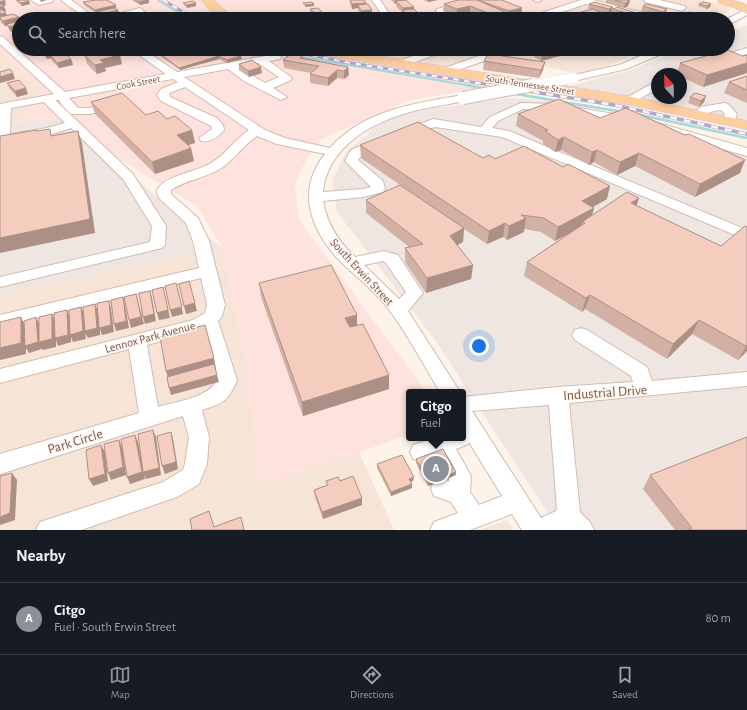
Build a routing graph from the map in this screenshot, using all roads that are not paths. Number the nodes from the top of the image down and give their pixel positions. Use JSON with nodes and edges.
{"nodes":[{"id":1,"x":35,"y":0,"type":"edge"},
{"id":2,"x":49,"y":0,"type":"edge"},
{"id":3,"x":65,"y":0,"type":"edge"},
{"id":4,"x":207,"y":0,"type":"edge"},
{"id":5,"x":376,"y":0,"type":"edge"},
{"id":6,"x":451,"y":0,"type":"edge"},
{"id":7,"x":478,"y":0,"type":"edge"},
{"id":8,"x":587,"y":0,"type":"edge"},
{"id":9,"x":648,"y":0,"type":"edge"},
{"id":10,"x":723,"y":0,"type":"edge"},
{"id":11,"x":726,"y":0,"type":"edge"},
{"id":12,"x":441,"y":3,"type":"dead end"},
{"id":13,"x":747,"y":3,"type":"edge"},
{"id":14,"x":682,"y":8,"type":"dead end"},
{"id":15,"x":140,"y":11,"type":"dead end"},
{"id":16,"x":747,"y":11,"type":"edge"},
{"id":17,"x":83,"y":12,"type":"edge"},
{"id":18,"x":136,"y":12,"type":"edge"},
{"id":19,"x":218,"y":12,"type":"edge"},
{"id":20,"x":384,"y":12,"type":"edge"},
{"id":21,"x":442,"y":12,"type":"edge"},
{"id":22,"x":552,"y":12,"type":"edge"},
{"id":23,"x":631,"y":12,"type":"edge"},
{"id":24,"x":735,"y":18,"type":"edge"},
{"id":25,"x":0,"y":39,"type":"edge"},
{"id":26,"x":12,"y":50,"type":"edge"},
{"id":27,"x":747,"y":51,"type":"edge"},
{"id":28,"x":735,"y":55,"type":"edge"},
{"id":29,"x":19,"y":56,"type":"edge"},
{"id":30,"x":146,"y":56,"type":"edge"},
{"id":31,"x":252,"y":56,"type":"edge"},
{"id":32,"x":353,"y":56,"type":"edge"},
{"id":33,"x":422,"y":56,"type":"edge"},
{"id":34,"x":487,"y":56,"type":"edge"},
{"id":35,"x":649,"y":56,"type":"edge"},
{"id":36,"x":732,"y":56,"type":"edge"},
{"id":37,"x":276,"y":57,"type":"dead end"},
{"id":38,"x":258,"y":60,"type":"junction"},
{"id":39,"x":400,"y":64,"type":"junction"},
{"id":40,"x":230,"y":65,"type":"junction"},
{"id":41,"x":687,"y":70,"type":"edge"},
{"id":42,"x":446,"y":71,"type":"junction"},
{"id":43,"x":175,"y":75,"type":"junction"},
{"id":44,"x":186,"y":83,"type":"junction"},
{"id":45,"x":265,"y":87,"type":"junction"},
{"id":46,"x":651,"y":88,"type":"edge"},
{"id":47,"x":63,"y":96,"type":"junction"},
{"id":48,"x":281,"y":97,"type":"dead end"},
{"id":49,"x":47,"y":99,"type":"junction"},
{"id":50,"x":630,"y":100,"type":"junction"},
{"id":51,"x":124,"y":101,"type":"edge"},
{"id":52,"x":2,"y":107,"type":"edge"},
{"id":53,"x":73,"y":124,"type":"junction"},
{"id":54,"x":747,"y":125,"type":"edge"},
{"id":55,"x":484,"y":130,"type":"junction"},
{"id":56,"x":257,"y":131,"type":"junction"},
{"id":57,"x":205,"y":138,"type":"dead end"},
{"id":58,"x":347,"y":138,"type":"junction"},
{"id":59,"x":2,"y":139,"type":"edge"},
{"id":60,"x":300,"y":145,"type":"junction"},
{"id":61,"x":332,"y":152,"type":"junction"},
{"id":62,"x":747,"y":152,"type":"edge"},
{"id":63,"x":320,"y":170,"type":"junction"},
{"id":64,"x":315,"y":197,"type":"junction"},
{"id":65,"x":747,"y":235,"type":"edge"},
{"id":66,"x":352,"y":263,"type":"junction"},
{"id":67,"x":208,"y":271,"type":"junction"},
{"id":68,"x":0,"y":282,"type":"edge"},
{"id":69,"x":398,"y":311,"type":"junction"},
{"id":70,"x":208,"y":319,"type":"junction"},
{"id":71,"x":0,"y":321,"type":"edge"},
{"id":72,"x":581,"y":336,"type":"dead end"},
{"id":73,"x":137,"y":341,"type":"junction"},
{"id":74,"x":0,"y":376,"type":"edge"},
{"id":75,"x":747,"y":379,"type":"edge"},
{"id":76,"x":448,"y":389,"type":"edge"},
{"id":77,"x":644,"y":389,"type":"junction"},
{"id":78,"x":558,"y":395,"type":"junction"},
{"id":79,"x":200,"y":403,"type":"junction"},
{"id":80,"x":466,"y":405,"type":"edge"},
{"id":81,"x":150,"y":418,"type":"junction"},
{"id":82,"x":452,"y":441,"type":"edge"},
{"id":83,"x":460,"y":441,"type":"edge"},
{"id":84,"x":463,"y":441,"type":"edge"},
{"id":85,"x":421,"y":452,"type":"dead end"},
{"id":86,"x":0,"y":464,"type":"edge"},
{"id":87,"x":517,"y":501,"type":"junction"},
{"id":88,"x":474,"y":517,"type":"junction"},
{"id":89,"x":574,"y":522,"type":"edge"},
{"id":90,"x":48,"y":530,"type":"edge"},
{"id":91,"x":442,"y":530,"type":"edge"},
{"id":92,"x":535,"y":530,"type":"edge"},
{"id":93,"x":541,"y":530,"type":"edge"}],
"edges":[{"from":1,"to":2,"type":"street"},
{"from":3,"to":17,"type":"street"},
{"from":4,"to":19,"type":"main road"},
{"from":5,"to":20,"type":"street"},
{"from":6,"to":12,"type":"street"},
{"from":7,"to":21,"type":"street"},
{"from":8,"to":22,"type":"street"},
{"from":8,"to":23,"type":"street"},
{"from":9,"to":14,"type":"street"},
{"from":10,"to":16,"type":"main road"},
{"from":11,"to":13,"type":"main road"},
{"from":15,"to":18,"type":"street"},
{"from":16,"to":24,"type":"street"},
{"from":25,"to":26,"type":"street"},
{"from":27,"to":28,"type":"street"},
{"from":29,"to":47,"type":"street"},
{"from":30,"to":43,"type":"street"},
{"from":31,"to":38,"type":"street"},
{"from":32,"to":39,"type":"main road","name":"South Tennessee Street"},
{"from":33,"to":39,"type":"street"},
{"from":34,"to":42,"type":"street"},
{"from":35,"to":58,"type":"street","bridge":true},
{"from":36,"to":41,"type":"street"},
{"from":37,"to":38,"type":"street","name":"Cook Street"},
{"from":38,"to":40,"type":"street","name":"Cook Street"},
{"from":38,"to":45,"type":"street"},
{"from":39,"to":42,"type":"main road","name":"South Tennessee Street"},
{"from":40,"to":43,"type":"street","name":"Cook Street"},
{"from":40,"to":45,"type":"street"},
{"from":42,"to":50,"type":"main road","name":"South Tennessee Street"},
{"from":43,"to":44,"type":"street"},
{"from":43,"to":47,"type":"street","name":"Cook Street"},
{"from":44,"to":56,"type":"street"},
{"from":44,"to":57,"type":"street"},
{"from":45,"to":48,"type":"street"},
{"from":46,"to":50,"type":"street"},
{"from":47,"to":49,"type":"street","name":"Cook Street"},
{"from":47,"to":51,"type":"street"},
{"from":49,"to":52,"type":"street","name":"Cook Street"},
{"from":49,"to":53,"type":"street"},
{"from":50,"to":54,"type":"main road","name":"South Tennessee Street"},
{"from":52,"to":59,"type":"street"},
{"from":53,"to":59,"type":"street"},
{"from":53,"to":68,"type":"street"},
{"from":55,"to":62,"type":"street"},
{"from":55,"to":64,"type":"street"},
{"from":55,"to":65,"type":"street"},
{"from":56,"to":60,"type":"street"},
{"from":56,"to":67,"type":"street","name":"Lennox Park Avenue"},
{"from":58,"to":60,"type":"street"},
{"from":58,"to":61,"type":"street","name":"South Erwin Street"},
{"from":60,"to":61,"type":"street"},
{"from":60,"to":63,"type":"street"},
{"from":61,"to":63,"type":"street","name":"South Erwin Street"},
{"from":63,"to":64,"type":"street","name":"South Erwin Street"},
{"from":64,"to":66,"type":"street","name":"South Erwin Street"},
{"from":66,"to":69,"type":"street","name":"South Erwin Street"},
{"from":66,"to":69,"type":"street"},
{"from":67,"to":70,"type":"street","name":"Lennox Park Avenue"},
{"from":67,"to":71,"type":"street"},
{"from":69,"to":76,"type":"street","name":"South Erwin Street"},
{"from":70,"to":73,"type":"street","name":"Lennox Park Avenue"},
{"from":70,"to":79,"type":"street"},
{"from":72,"to":77,"type":"street"},
{"from":73,"to":74,"type":"street","name":"Lennox Park Avenue"},
{"from":73,"to":81,"type":"street"},
{"from":75,"to":77,"type":"street","name":"Industrial Drive"},
{"from":77,"to":78,"type":"street","name":"Industrial Drive"},
{"from":78,"to":80,"type":"street","name":"Industrial Drive"},
{"from":78,"to":89,"type":"street"},
{"from":79,"to":81,"type":"street","name":"Park Circle"},
{"from":79,"to":90,"type":"street"},
{"from":81,"to":86,"type":"street","name":"Park Circle"},
{"from":82,"to":85,"type":"street"},
{"from":83,"to":88,"type":"street"},
{"from":84,"to":87,"type":"street"},
{"from":87,"to":88,"type":"street"},
{"from":87,"to":92,"type":"street"},
{"from":88,"to":91,"type":"street"},
{"from":89,"to":93,"type":"street"}]}
